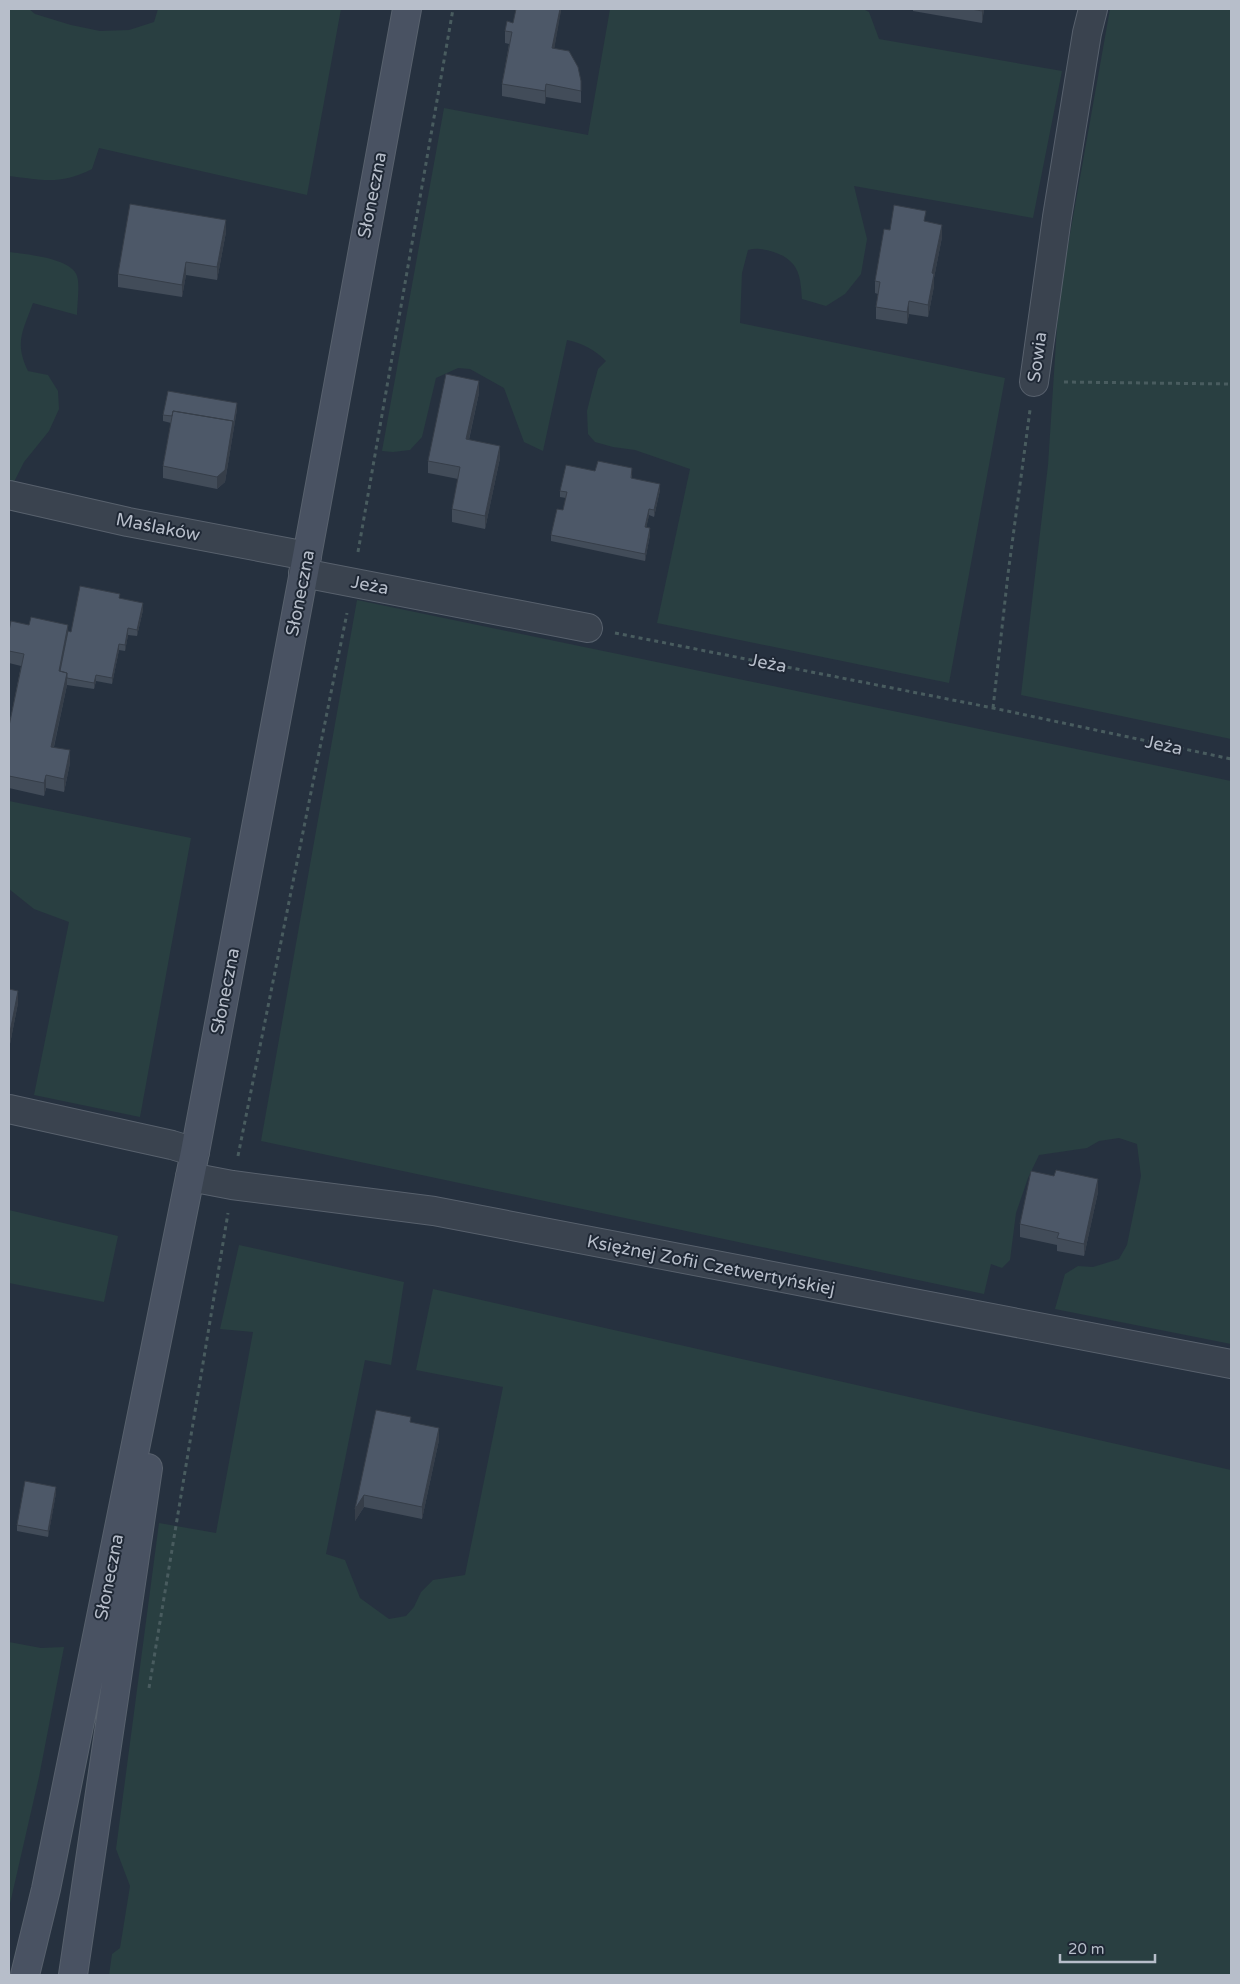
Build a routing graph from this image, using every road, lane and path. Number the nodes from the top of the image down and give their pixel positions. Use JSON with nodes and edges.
{"nodes":[{"id":1,"x":407,"y":9,"type":"edge"},
{"id":2,"x":453,"y":9,"type":"edge"},
{"id":3,"x":1093,"y":9,"type":"edge"},
{"id":4,"x":1034,"y":382,"type":"junction"},
{"id":5,"x":1231,"y":384,"type":"edge"},
{"id":6,"x":9,"y":495,"type":"edge"},
{"id":7,"x":305,"y":565,"type":"junction"},
{"id":8,"x":353,"y":581,"type":"junction"},
{"id":9,"x":588,"y":628,"type":"joint"},
{"id":10,"x":993,"y":708,"type":"junction"},
{"id":11,"x":1231,"y":759,"type":"edge"},
{"id":12,"x":9,"y":1109,"type":"edge"},
{"id":13,"x":192,"y":1164,"type":"junction"},
{"id":14,"x":232,"y":1185,"type":"junction"},
{"id":15,"x":1231,"y":1364,"type":"edge"},
{"id":16,"x":147,"y":1696,"type":"dead end"},
{"id":17,"x":25,"y":1975,"type":"edge"},
{"id":18,"x":73,"y":1975,"type":"edge"}],
"edges":[{"from":1,"to":7,"type":"main road","name":"Słoneczna"},
{"from":2,"to":8,"type":"path"},
{"from":3,"to":4,"type":"street","name":"Sowia"},
{"from":4,"to":5,"type":"path"},
{"from":4,"to":10,"type":"path","name":"Sowia"},
{"from":6,"to":7,"type":"street","name":"Maślaków"},
{"from":7,"to":8,"type":"street","name":"Jeża"},
{"from":7,"to":13,"type":"main road","name":"Słoneczna"},
{"from":8,"to":9,"type":"street","name":"Jeża"},
{"from":8,"to":14,"type":"path"},
{"from":9,"to":10,"type":"path","name":"Jeża"},
{"from":10,"to":11,"type":"path","name":"Jeża"},
{"from":12,"to":13,"type":"street","name":"Księżnej Zofii Czetwertyńskiej"},
{"from":13,"to":14,"type":"street","name":"Księżnej Zofii Czetwertyńskiej"},
{"from":13,"to":17,"type":"main road","name":"Słoneczna"},
{"from":13,"to":18,"type":"main road","name":"Słoneczna"},
{"from":14,"to":15,"type":"street","name":"Księżnej Zofii Czetwertyńskiej"},
{"from":14,"to":16,"type":"path"}]}
